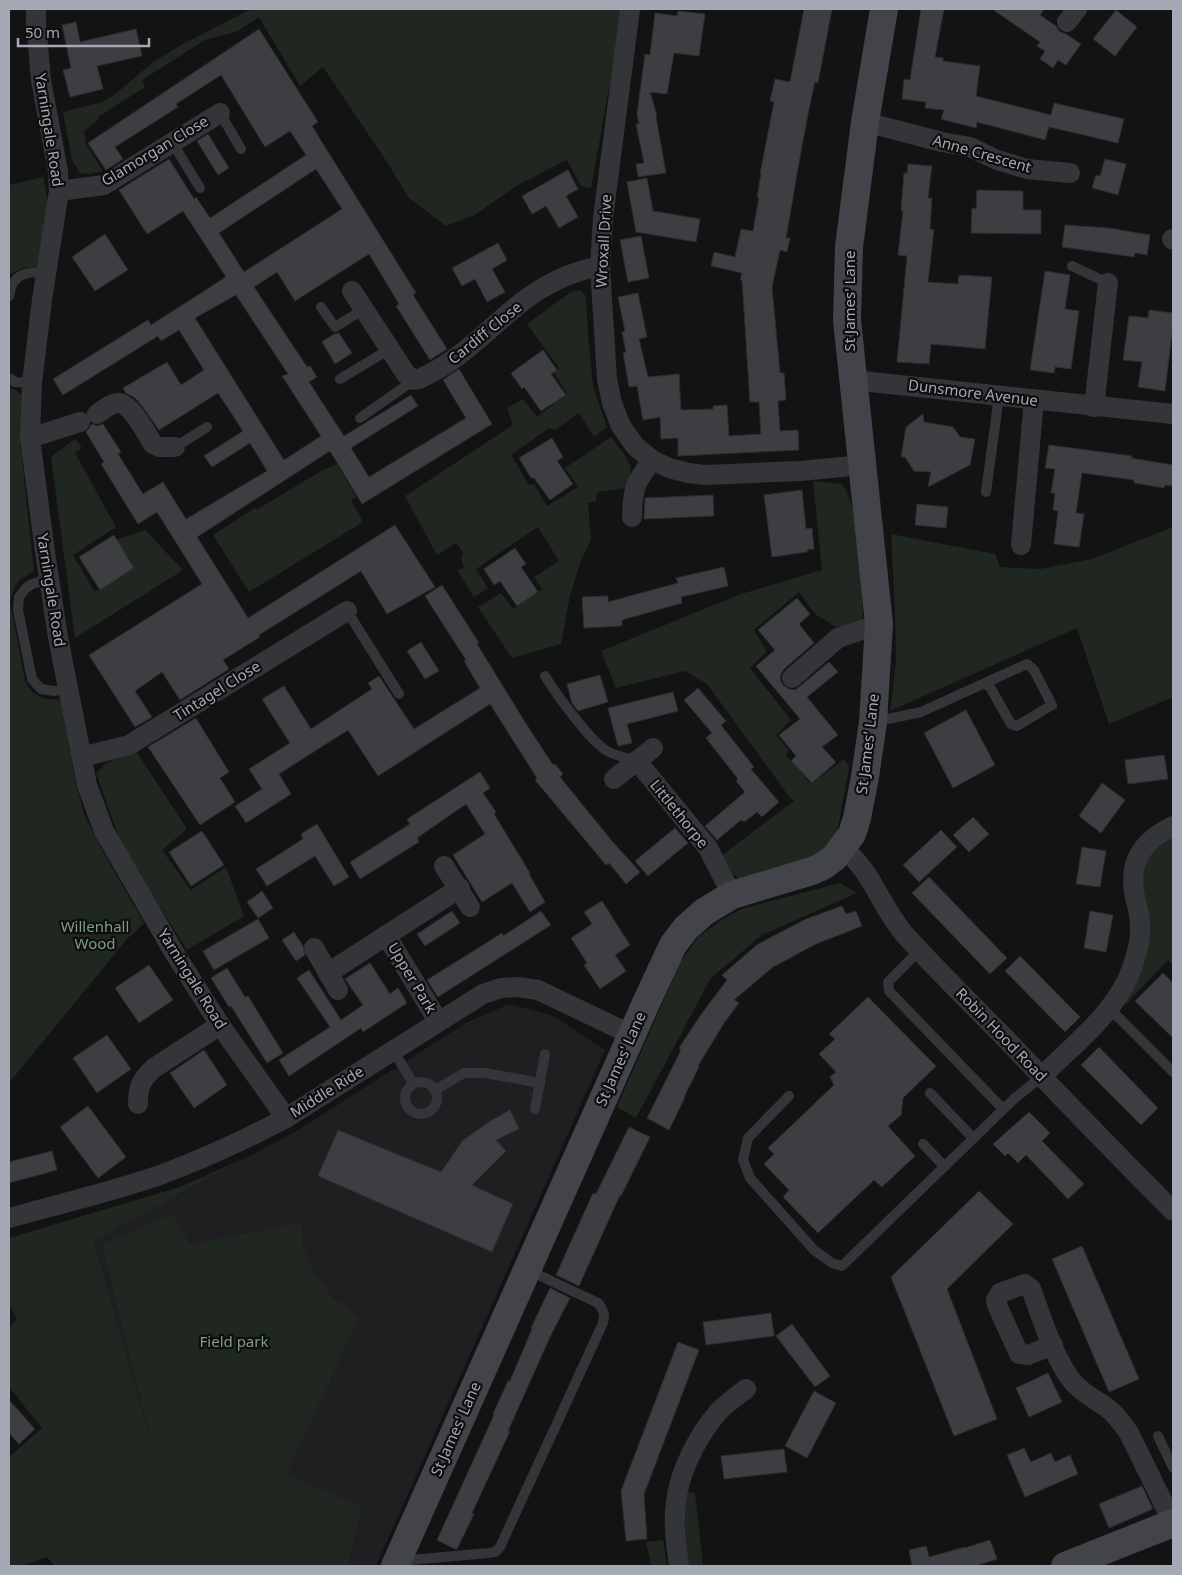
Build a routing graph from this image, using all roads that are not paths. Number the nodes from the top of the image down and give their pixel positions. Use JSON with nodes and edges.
{"nodes":[{"id":1,"x":36,"y":9,"type":"edge"},
{"id":2,"x":630,"y":9,"type":"edge"},
{"id":3,"x":884,"y":9,"type":"edge"},
{"id":4,"x":220,"y":112,"type":"joint"},
{"id":5,"x":865,"y":122,"type":"junction"},
{"id":6,"x":172,"y":142,"type":"junction"},
{"id":7,"x":241,"y":149,"type":"dead end"},
{"id":8,"x":1070,"y":173,"type":"dead end"},
{"id":9,"x":200,"y":188,"type":"dead end"},
{"id":10,"x":59,"y":191,"type":"junction"},
{"id":11,"x":600,"y":266,"type":"junction"},
{"id":12,"x":1072,"y":266,"type":"dead end"},
{"id":13,"x":46,"y":274,"type":"junction"},
{"id":14,"x":1108,"y":283,"type":"joint"},
{"id":15,"x":352,"y":291,"type":"dead end"},
{"id":16,"x":9,"y":296,"type":"edge"},
{"id":17,"x":321,"y":307,"type":"dead end"},
{"id":18,"x":364,"y":309,"type":"junction"},
{"id":19,"x":390,"y":349,"type":"junction"},
{"id":20,"x":9,"y":378,"type":"edge"},
{"id":21,"x":340,"y":378,"type":"dead end"},
{"id":22,"x":414,"y":380,"type":"junction"},
{"id":23,"x":852,"y":380,"type":"junction"},
{"id":24,"x":32,"y":383,"type":"junction"},
{"id":25,"x":999,"y":396,"type":"junction"},
{"id":26,"x":1034,"y":400,"type":"junction"},
{"id":27,"x":1094,"y":406,"type":"junction"},
{"id":28,"x":1173,"y":414,"type":"edge"},
{"id":29,"x":360,"y":418,"type":"dead end"},
{"id":30,"x":207,"y":427,"type":"dead end"},
{"id":31,"x":30,"y":438,"type":"junction"},
{"id":32,"x":175,"y":447,"type":"joint"},
{"id":33,"x":652,"y":460,"type":"junction"},
{"id":34,"x":862,"y":465,"type":"junction"},
{"id":35,"x":986,"y":492,"type":"dead end"},
{"id":36,"x":632,"y":517,"type":"dead end"},
{"id":37,"x":1021,"y":545,"type":"dead end"},
{"id":38,"x":49,"y":579,"type":"junction"},
{"id":39,"x":347,"y":611,"type":"joint"},
{"id":40,"x":878,"y":624,"type":"junction"},
{"id":41,"x":545,"y":676,"type":"dead end"},
{"id":42,"x":792,"y":678,"type":"dead end"},
{"id":43,"x":985,"y":684,"type":"junction"},
{"id":44,"x":68,"y":688,"type":"junction"},
{"id":45,"x":399,"y":694,"type":"dead end"},
{"id":46,"x":873,"y":722,"type":"junction"},
{"id":47,"x":653,"y":748,"type":"dead end"},
{"id":48,"x":82,"y":757,"type":"junction"},
{"id":49,"x":637,"y":761,"type":"junction"},
{"id":50,"x":614,"y":779,"type":"dead end"},
{"id":51,"x":1173,"y":826,"type":"edge"},
{"id":52,"x":843,"y":848,"type":"junction"},
{"id":53,"x":444,"y":866,"type":"dead end"},
{"id":54,"x":460,"y":888,"type":"junction"},
{"id":55,"x":732,"y":895,"type":"junction"},
{"id":56,"x":470,"y":907,"type":"dead end"},
{"id":57,"x":386,"y":935,"type":"junction"},
{"id":58,"x":314,"y":948,"type":"dead end"},
{"id":59,"x":919,"y":950,"type":"junction"},
{"id":60,"x":328,"y":973,"type":"junction"},
{"id":61,"x":338,"y":990,"type":"dead end"},
{"id":62,"x":1110,"y":1008,"type":"junction"},
{"id":63,"x":438,"y":1021,"type":"junction"},
{"id":64,"x":220,"y":1025,"type":"junction"},
{"id":65,"x":632,"y":1035,"type":"junction"},
{"id":66,"x":393,"y":1050,"type":"junction"},
{"id":67,"x":545,"y":1054,"type":"dead end"},
{"id":68,"x":1173,"y":1072,"type":"edge"},
{"id":69,"x":1041,"y":1076,"type":"junction"},
{"id":70,"x":413,"y":1083,"type":"junction"},
{"id":71,"x":540,"y":1083,"type":"junction"},
{"id":72,"x":436,"y":1090,"type":"junction"},
{"id":73,"x":930,"y":1093,"type":"dead end"},
{"id":74,"x":789,"y":1096,"type":"dead end"},
{"id":75,"x":138,"y":1104,"type":"dead end"},
{"id":76,"x":535,"y":1109,"type":"dead end"},
{"id":77,"x":1003,"y":1109,"type":"junction"},
{"id":78,"x":286,"y":1118,"type":"junction"},
{"id":79,"x":973,"y":1138,"type":"junction"},
{"id":80,"x":923,"y":1144,"type":"dead end"},
{"id":81,"x":944,"y":1166,"type":"junction"},
{"id":82,"x":1173,"y":1211,"type":"edge"},
{"id":83,"x":9,"y":1218,"type":"edge"},
{"id":84,"x":527,"y":1270,"type":"junction"},
{"id":85,"x":1053,"y":1345,"type":"dead end"},
{"id":86,"x":746,"y":1389,"type":"dead end"},
{"id":87,"x":1158,"y":1436,"type":"dead end"},
{"id":88,"x":1173,"y":1468,"type":"edge"},
{"id":89,"x":1173,"y":1523,"type":"edge"},
{"id":90,"x":1096,"y":1561,"type":"edge"},
{"id":91,"x":396,"y":1564,"type":"edge"},
{"id":92,"x":679,"y":1566,"type":"edge"},
{"id":93,"x":1065,"y":1566,"type":"edge"}],
"edges":[{"from":1,"to":10,"type":"street","name":"Yarningale Road"},
{"from":2,"to":11,"type":"street","name":"Wroxall Drive"},
{"from":3,"to":5,"type":"street","name":"St James' Lane"},
{"from":4,"to":6,"type":"street","name":"Glamorgan Close"},
{"from":4,"to":7,"type":"lane"},
{"from":5,"to":8,"type":"street","name":"Anne Crescent"},
{"from":5,"to":23,"type":"street","name":"St James' Lane"},
{"from":6,"to":9,"type":"lane"},
{"from":6,"to":10,"type":"street","name":"Glamorgan Close"},
{"from":10,"to":13,"type":"street","name":"Yarningale Road"},
{"from":11,"to":22,"type":"street","name":"Cardiff Close"},
{"from":11,"to":33,"type":"street","name":"Wroxall Drive"},
{"from":12,"to":14,"type":"lane"},
{"from":13,"to":16,"type":"lane"},
{"from":13,"to":24,"type":"street","name":"Yarningale Road"},
{"from":14,"to":27,"type":"street"},
{"from":15,"to":18,"type":"street"},
{"from":17,"to":18,"type":"lane"},
{"from":18,"to":19,"type":"street"},
{"from":19,"to":21,"type":"lane"},
{"from":19,"to":22,"type":"street"},
{"from":20,"to":24,"type":"lane"},
{"from":22,"to":29,"type":"lane"},
{"from":23,"to":25,"type":"street","name":"Dunsmore Avenue"},
{"from":23,"to":34,"type":"street","name":"St James' Lane"},
{"from":24,"to":31,"type":"street","name":"Yarningale Road"},
{"from":25,"to":26,"type":"street","name":"Dunsmore Avenue"},
{"from":25,"to":35,"type":"lane"},
{"from":26,"to":27,"type":"street","name":"Dunsmore Avenue"},
{"from":26,"to":37,"type":"street"},
{"from":27,"to":28,"type":"street","name":"Dunsmore Avenue"},
{"from":30,"to":32,"type":"lane"},
{"from":31,"to":32,"type":"street"},
{"from":31,"to":38,"type":"street","name":"Yarningale Road"},
{"from":33,"to":34,"type":"street","name":"Wroxall Drive"},
{"from":33,"to":36,"type":"street"},
{"from":34,"to":40,"type":"street","name":"St James' Lane"},
{"from":38,"to":44,"type":"street","name":"Yarningale Road"},
{"from":38,"to":44,"type":"lane"},
{"from":39,"to":45,"type":"lane"},
{"from":39,"to":48,"type":"street","name":"Tintagel Close"},
{"from":40,"to":42,"type":"street"},
{"from":40,"to":46,"type":"street","name":"St James' Lane"},
{"from":41,"to":49,"type":"lane"},
{"from":43,"to":43,"type":"lane"},
{"from":43,"to":46,"type":"lane"},
{"from":44,"to":48,"type":"street","name":"Yarningale Road"},
{"from":46,"to":52,"type":"street","name":"St James' Lane"},
{"from":47,"to":49,"type":"street"},
{"from":48,"to":64,"type":"street","name":"Yarningale Road"},
{"from":49,"to":50,"type":"street"},
{"from":49,"to":55,"type":"street","name":"Littlethorpe"},
{"from":51,"to":62,"type":"street"},
{"from":52,"to":55,"type":"street","name":"St James' Lane"},
{"from":52,"to":59,"type":"street","name":"Robin Hood Road"},
{"from":53,"to":54,"type":"street"},
{"from":54,"to":56,"type":"street"},
{"from":54,"to":57,"type":"street","name":"Upper Park"},
{"from":55,"to":65,"type":"street","name":"St James' Lane"},
{"from":57,"to":60,"type":"street","name":"Upper Park"},
{"from":57,"to":63,"type":"street","name":"Upper Park"},
{"from":58,"to":60,"type":"street"},
{"from":59,"to":69,"type":"street","name":"Robin Hood Road"},
{"from":59,"to":77,"type":"lane"},
{"from":60,"to":61,"type":"street"},
{"from":62,"to":68,"type":"lane"},
{"from":62,"to":69,"type":"street"},
{"from":63,"to":65,"type":"street","name":"Middle Ride"},
{"from":63,"to":66,"type":"street","name":"Middle Ride"},
{"from":64,"to":75,"type":"street"},
{"from":64,"to":78,"type":"street","name":"Yarningale Road"},
{"from":65,"to":84,"type":"street","name":"St James' Lane"},
{"from":66,"to":70,"type":"lane"},
{"from":66,"to":78,"type":"street","name":"Middle Ride"},
{"from":67,"to":71,"type":"lane"},
{"from":69,"to":77,"type":"lane"},
{"from":69,"to":82,"type":"street","name":"Robin Hood Road"},
{"from":70,"to":72,"type":"lane"},
{"from":70,"to":72,"type":"lane"},
{"from":71,"to":72,"type":"lane"},
{"from":71,"to":76,"type":"lane"},
{"from":73,"to":79,"type":"lane"},
{"from":74,"to":81,"type":"lane"},
{"from":77,"to":79,"type":"lane"},
{"from":78,"to":83,"type":"street","name":"Middle Ride"},
{"from":79,"to":81,"type":"lane"},
{"from":80,"to":81,"type":"lane"},
{"from":84,"to":91,"type":"street","name":"St James' Lane"},
{"from":84,"to":91,"type":"lane"},
{"from":85,"to":89,"type":"street"},
{"from":86,"to":92,"type":"street"},
{"from":87,"to":88,"type":"lane"},
{"from":89,"to":90,"type":"street"},
{"from":90,"to":93,"type":"street"}]}
